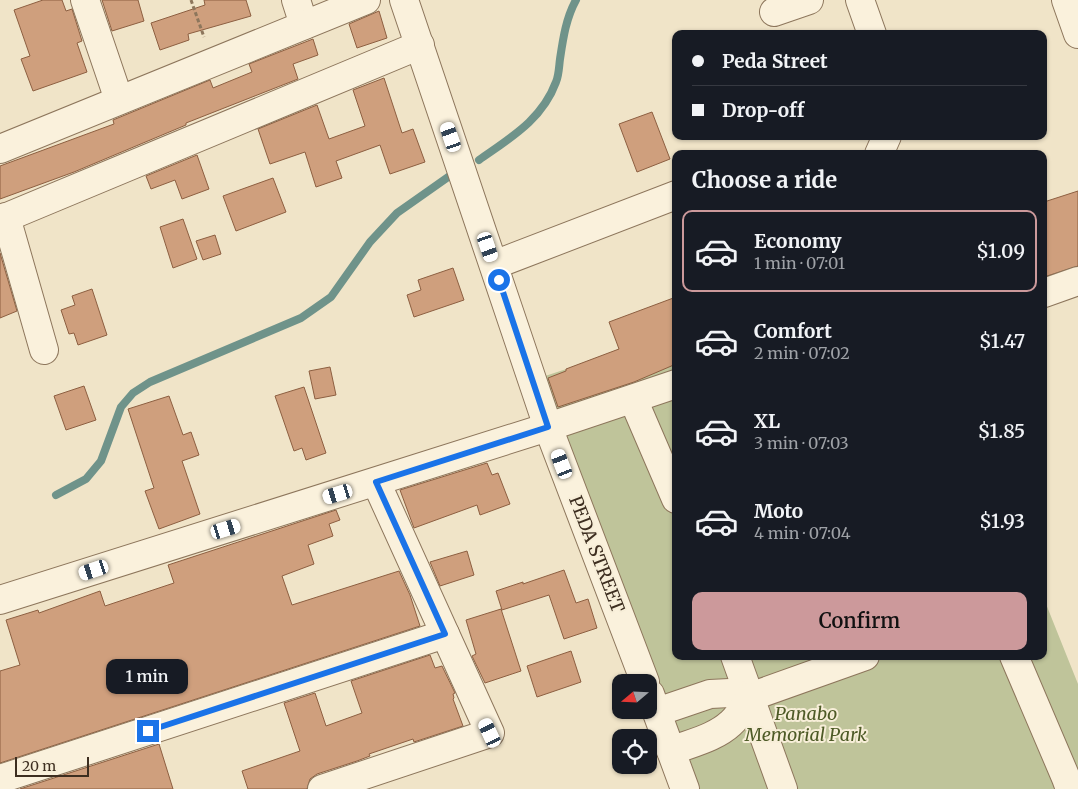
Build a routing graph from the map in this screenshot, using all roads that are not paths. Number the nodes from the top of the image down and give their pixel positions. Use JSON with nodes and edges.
{"nodes":[{"id":1,"x":85,"y":0,"type":"edge"},
{"id":2,"x":366,"y":0,"type":"edge"},
{"id":3,"x":404,"y":0,"type":"edge"},
{"id":4,"x":809,"y":0,"type":"edge"},
{"id":5,"x":860,"y":0,"type":"edge"},
{"id":6,"x":1066,"y":0,"type":"edge"},
{"id":7,"x":300,"y":12,"type":"edge"},
{"id":8,"x":774,"y":12,"type":"dead end"},
{"id":9,"x":871,"y":30,"type":"edge"},
{"id":10,"x":1078,"y":34,"type":"edge"},
{"id":11,"x":420,"y":46,"type":"junction"},
{"id":12,"x":119,"y":100,"type":"junction"},
{"id":13,"x":1,"y":146,"type":"edge"},
{"id":14,"x":672,"y":196,"type":"edge"},
{"id":15,"x":3,"y":219,"type":"edge"},
{"id":16,"x":494,"y":265,"type":"junction"},
{"id":17,"x":1078,"y":281,"type":"edge"},
{"id":18,"x":1047,"y":292,"type":"edge"},
{"id":19,"x":44,"y":350,"type":"dead end"},
{"id":20,"x":672,"y":385,"type":"edge"},
{"id":21,"x":633,"y":399,"type":"junction"},
{"id":22,"x":548,"y":427,"type":"junction"},
{"id":23,"x":376,"y":482,"type":"junction"},
{"id":24,"x":672,"y":490,"type":"edge"},
{"id":25,"x":0,"y":600,"type":"edge"},
{"id":26,"x":445,"y":634,"type":"junction"},
{"id":27,"x":737,"y":660,"type":"edge"},
{"id":28,"x":854,"y":660,"type":"edge"},
{"id":29,"x":1016,"y":660,"type":"edge"},
{"id":30,"x":642,"y":674,"type":"edge"},
{"id":31,"x":750,"y":697,"type":"junction"},
{"id":32,"x":658,"y":701,"type":"edge"},
{"id":33,"x":658,"y":716,"type":"edge"},
{"id":34,"x":671,"y":751,"type":"junction"},
{"id":35,"x":0,"y":779,"type":"edge"},
{"id":36,"x":322,"y":789,"type":"edge"},
{"id":37,"x":685,"y":789,"type":"edge"},
{"id":38,"x":783,"y":789,"type":"edge"},
{"id":39,"x":1070,"y":789,"type":"edge"}],
"edges":[{"from":1,"to":12,"type":"street"},
{"from":2,"to":7,"type":"street"},
{"from":3,"to":11,"type":"street","name":"PEDA STREET"},
{"from":4,"to":8,"type":"street"},
{"from":5,"to":9,"type":"street"},
{"from":6,"to":10,"type":"street"},
{"from":7,"to":12,"type":"street"},
{"from":11,"to":15,"type":"street"},
{"from":11,"to":16,"type":"street","name":"PEDA STREET"},
{"from":12,"to":13,"type":"street"},
{"from":14,"to":16,"type":"street"},
{"from":15,"to":19,"type":"street"},
{"from":16,"to":22,"type":"street","name":"PEDA STREET"},
{"from":17,"to":18,"type":"street"},
{"from":20,"to":21,"type":"street"},
{"from":21,"to":22,"type":"street"},
{"from":21,"to":24,"type":"street"},
{"from":22,"to":23,"type":"street"},
{"from":22,"to":30,"type":"street","name":"PEDA STREET"},
{"from":23,"to":25,"type":"street"},
{"from":23,"to":26,"type":"street"},
{"from":26,"to":35,"type":"street"},
{"from":26,"to":36,"type":"street"},
{"from":27,"to":31,"type":"street"},
{"from":28,"to":31,"type":"street"},
{"from":29,"to":39,"type":"street"},
{"from":31,"to":32,"type":"street"},
{"from":31,"to":34,"type":"street"},
{"from":31,"to":38,"type":"street"},
{"from":33,"to":34,"type":"street"},
{"from":34,"to":37,"type":"street"}]}
